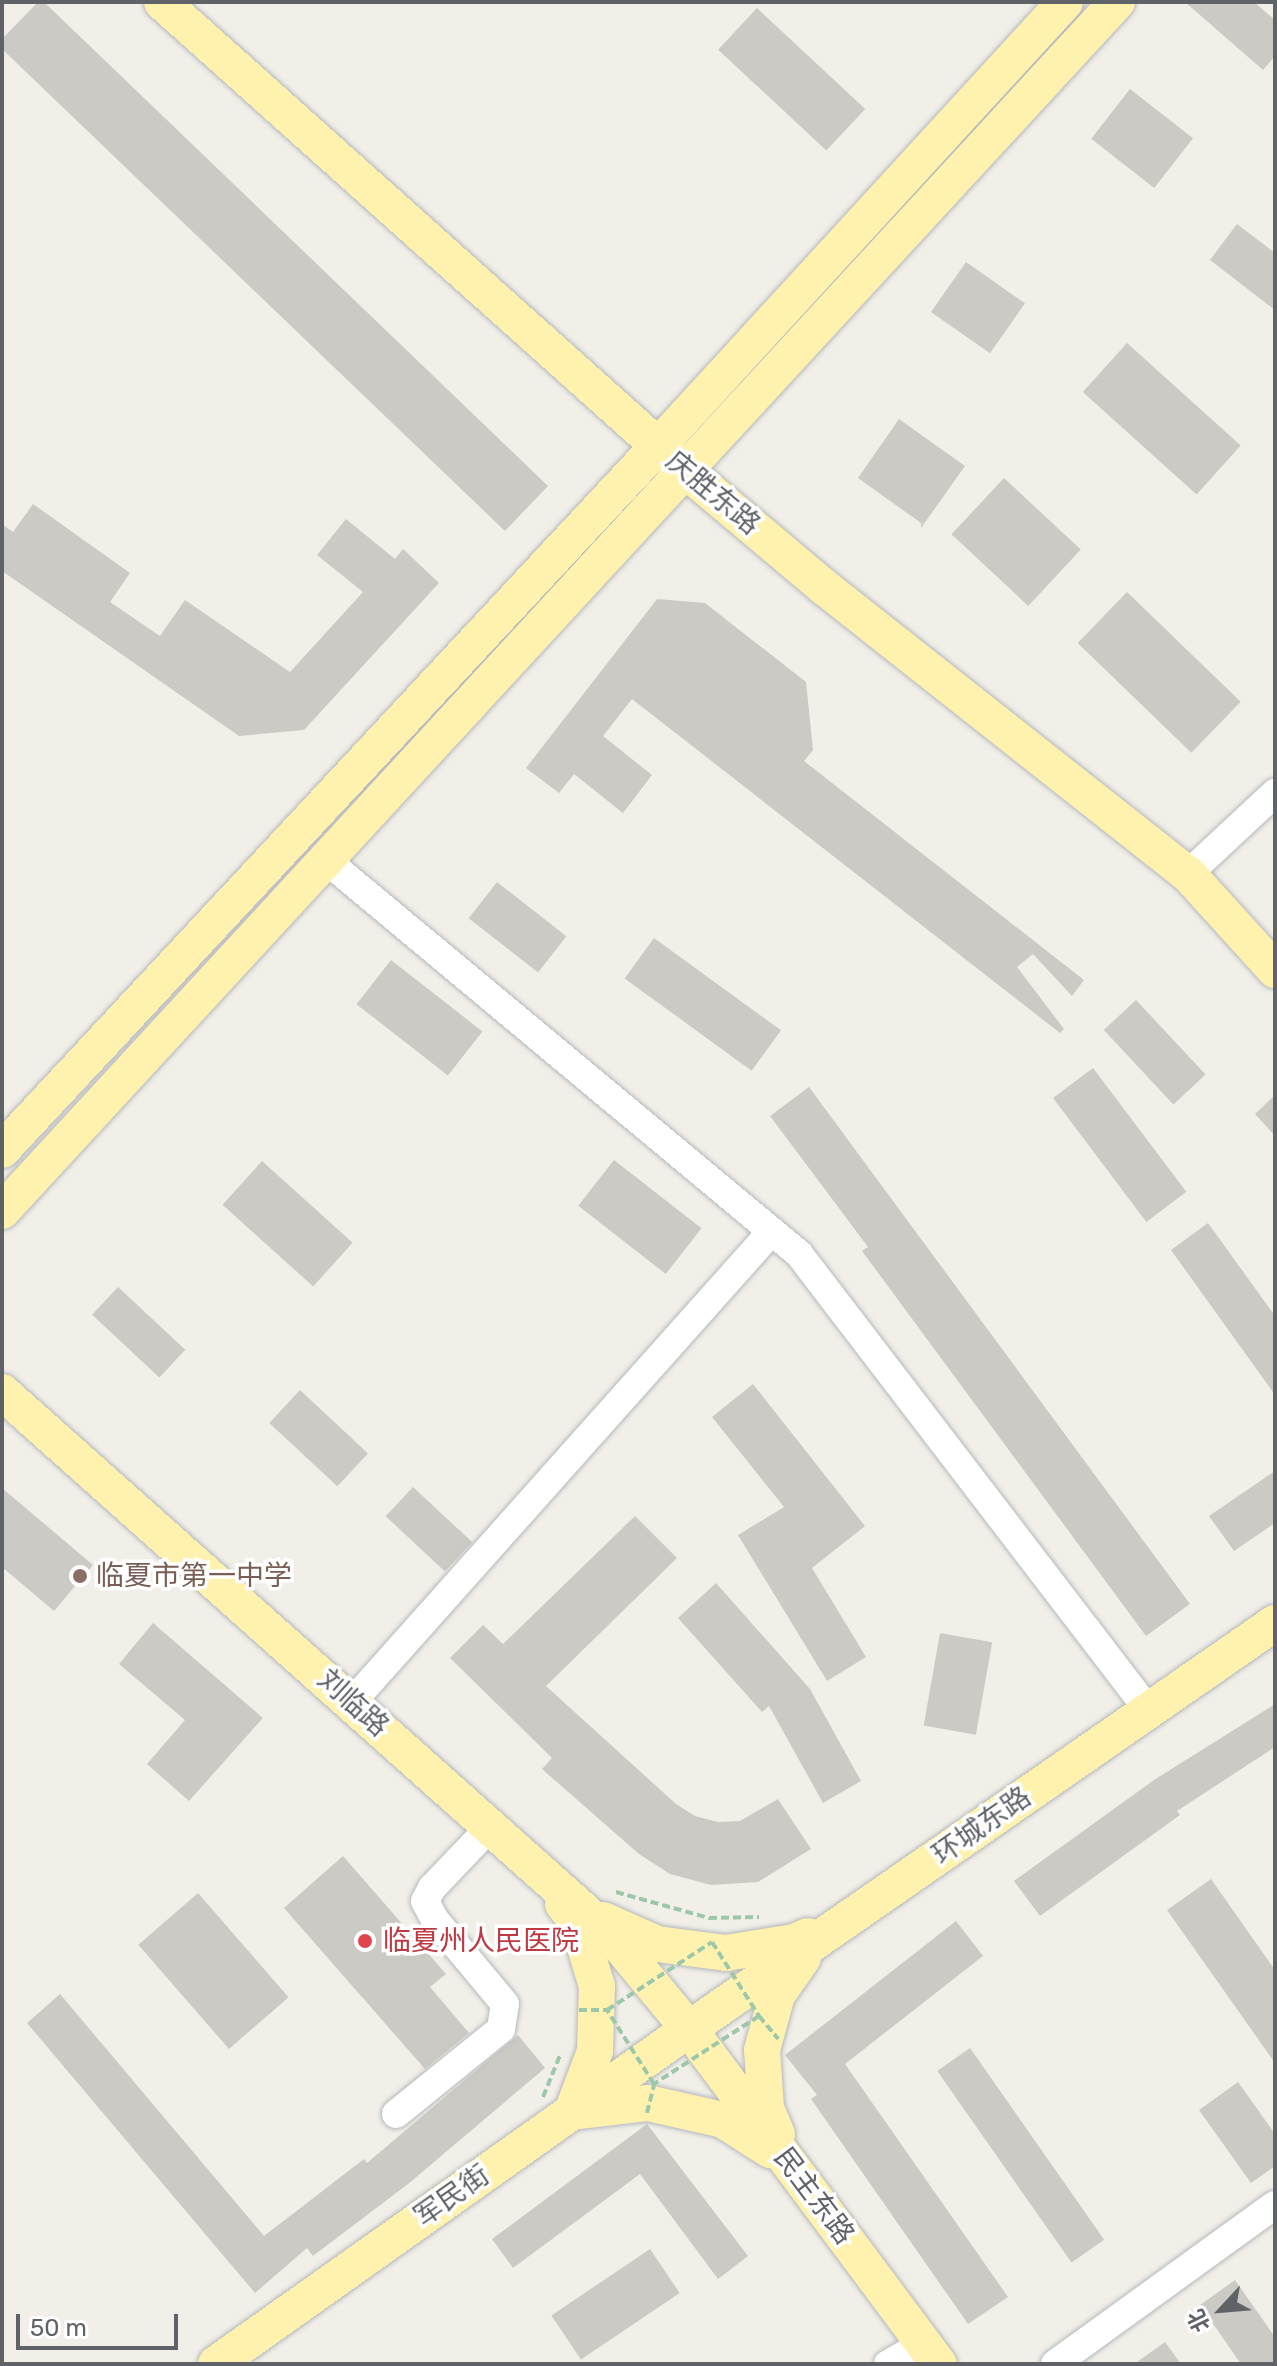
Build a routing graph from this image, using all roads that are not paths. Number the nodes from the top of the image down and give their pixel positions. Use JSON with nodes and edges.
{"nodes":[{"id":1,"x":162,"y":2,"type":"edge"},
{"id":2,"x":1065,"y":2,"type":"edge"},
{"id":3,"x":1117,"y":2,"type":"edge"},
{"id":4,"x":658,"y":446,"type":"junction"},
{"id":5,"x":685,"y":470,"type":"junction"},
{"id":6,"x":1275,"y":793,"type":"edge"},
{"id":7,"x":326,"y":860,"type":"junction"},
{"id":8,"x":1188,"y":874,"type":"junction"},
{"id":9,"x":1275,"y":970,"type":"edge"},
{"id":10,"x":2,"y":1150,"type":"edge"},
{"id":11,"x":2,"y":1211,"type":"edge"},
{"id":12,"x":772,"y":1231,"type":"junction"},
{"id":13,"x":2,"y":1392,"type":"edge"},
{"id":14,"x":1275,"y":1623,"type":"edge"},
{"id":15,"x":352,"y":1702,"type":"junction"},
{"id":16,"x":1149,"y":1711,"type":"junction"},
{"id":17,"x":490,"y":1827,"type":"junction"},
{"id":18,"x":540,"y":1871,"type":"junction"},
{"id":19,"x":857,"y":1913,"type":"junction"},
{"id":20,"x":689,"y":2029,"type":"junction"},
{"id":21,"x":556,"y":2108,"type":"junction"},
{"id":22,"x":396,"y":2114,"type":"dead end"},
{"id":23,"x":788,"y":2161,"type":"junction"},
{"id":24,"x":1275,"y":2205,"type":"edge"},
{"id":25,"x":928,"y":2356,"type":"edge"},
{"id":26,"x":216,"y":2364,"type":"edge"},
{"id":27,"x":888,"y":2364,"type":"edge"},
{"id":28,"x":1055,"y":2364,"type":"edge"}],
"edges":[{"from":1,"to":4,"type":"main road","name":"庆胜东路"},
{"from":2,"to":4,"type":"main road"},
{"from":3,"to":5,"type":"main road"},
{"from":4,"to":5,"type":"main road","name":"庆胜东路"},
{"from":4,"to":10,"type":"main road"},
{"from":5,"to":7,"type":"main road"},
{"from":5,"to":8,"type":"main road","name":"庆胜东路"},
{"from":6,"to":8,"type":"street"},
{"from":7,"to":11,"type":"main road"},
{"from":7,"to":12,"type":"street"},
{"from":8,"to":9,"type":"main road","name":"庆胜东路"},
{"from":12,"to":15,"type":"street"},
{"from":12,"to":16,"type":"street"},
{"from":13,"to":15,"type":"main road","name":"刘临路"},
{"from":14,"to":16,"type":"main road","name":"环城东路"},
{"from":15,"to":17,"type":"main road","name":"刘临路"},
{"from":16,"to":19,"type":"main road","name":"环城东路"},
{"from":17,"to":18,"type":"main road","name":"刘临路"},
{"from":17,"to":22,"type":"street"},
{"from":18,"to":19,"type":"main road"},
{"from":18,"to":20,"type":"main road","name":"刘临路"},
{"from":18,"to":21,"type":"main road"},
{"from":19,"to":20,"type":"main road","name":"环城东路"},
{"from":19,"to":23,"type":"main road"},
{"from":20,"to":21,"type":"main road","name":"军民街"},
{"from":20,"to":23,"type":"main road","name":"民主东路"},
{"from":21,"to":23,"type":"main road"},
{"from":21,"to":26,"type":"main road","name":"军民街"},
{"from":23,"to":25,"type":"main road","name":"民主东路"},
{"from":24,"to":28,"type":"street"},
{"from":25,"to":27,"type":"street"}]}
